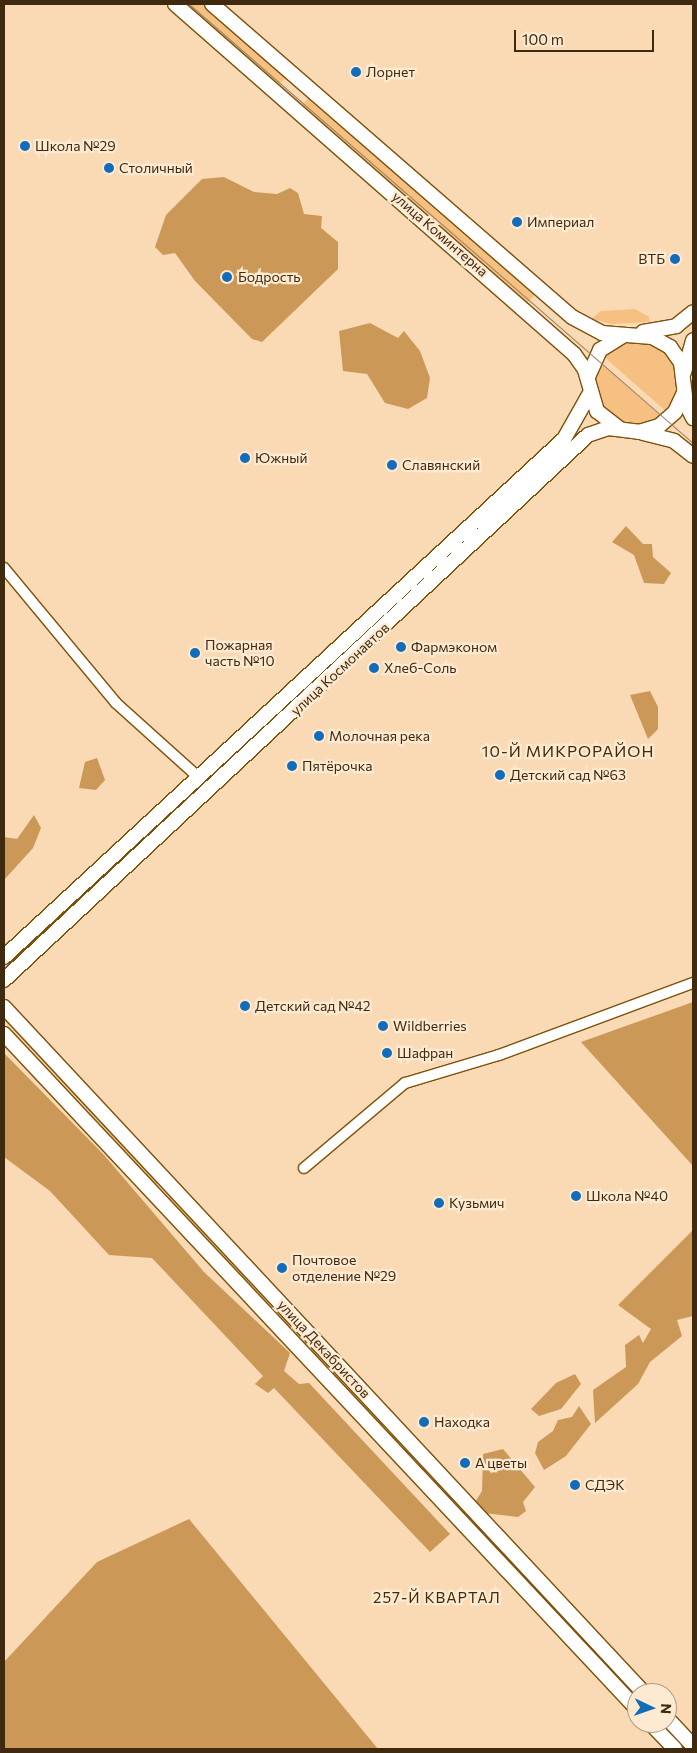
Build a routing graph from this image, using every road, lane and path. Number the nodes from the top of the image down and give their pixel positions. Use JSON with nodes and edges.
{"nodes":[{"id":1,"x":175,"y":4,"type":"edge"},
{"id":2,"x":212,"y":4,"type":"edge"},
{"id":3,"x":693,"y":312,"type":"edge"},
{"id":4,"x":634,"y":334,"type":"junction"},
{"id":5,"x":693,"y":340,"type":"edge"},
{"id":6,"x":684,"y":373,"type":"junction"},
{"id":7,"x":588,"y":377,"type":"junction"},
{"id":8,"x":684,"y":393,"type":"junction"},
{"id":9,"x":589,"y":395,"type":"junction"},
{"id":10,"x":693,"y":418,"type":"edge"},
{"id":11,"x":628,"y":431,"type":"junction"},
{"id":12,"x":693,"y":456,"type":"edge"},
{"id":13,"x":443,"y":548,"type":"junction"},
{"id":14,"x":455,"y":562,"type":"junction"},
{"id":15,"x":4,"y":568,"type":"edge"},
{"id":16,"x":197,"y":776,"type":"junction"},
{"id":17,"x":35,"y":926,"type":"junction"},
{"id":18,"x":47,"y":939,"type":"junction"},
{"id":19,"x":4,"y":957,"type":"edge"},
{"id":20,"x":4,"y":980,"type":"edge"},
{"id":21,"x":693,"y":983,"type":"edge"},
{"id":22,"x":4,"y":1007,"type":"edge"},
{"id":23,"x":4,"y":1034,"type":"edge"},
{"id":24,"x":304,"y":1168,"type":"dead end"},
{"id":25,"x":170,"y":1183,"type":"junction"},
{"id":26,"x":156,"y":1195,"type":"junction"},
{"id":27,"x":472,"y":1509,"type":"junction"},
{"id":28,"x":461,"y":1519,"type":"junction"},
{"id":29,"x":635,"y":1683,"type":"edge"},
{"id":30,"x":627,"y":1698,"type":"edge"},
{"id":31,"x":677,"y":1729,"type":"edge"},
{"id":32,"x":660,"y":1733,"type":"edge"},
{"id":33,"x":693,"y":1746,"type":"edge"},
{"id":34,"x":675,"y":1749,"type":"edge"}],
"edges":[{"from":1,"to":7,"type":"street","name":"улица Коминтерна"},
{"from":2,"to":4,"type":"street","name":"улица Коминтерна"},
{"from":3,"to":4,"type":"street"},
{"from":4,"to":6,"type":"street","name":"улица Коминтерна"},
{"from":4,"to":7,"type":"street"},
{"from":5,"to":6,"type":"street"},
{"from":6,"to":8,"type":"street","name":"улица Коминтерна"},
{"from":7,"to":9,"type":"street","name":"улица Коминтерна"},
{"from":8,"to":10,"type":"street","name":"улица Коминтерна"},
{"from":8,"to":11,"type":"street","name":"улица Космонавтов"},
{"from":9,"to":11,"type":"street","name":"улица Коминтерна"},
{"from":9,"to":13,"type":"street","name":"улица Космонавтов"},
{"from":11,"to":12,"type":"street","name":"улица Коминтерна"},
{"from":11,"to":14,"type":"street","name":"улица Космонавтов"},
{"from":13,"to":14,"type":"street"},
{"from":13,"to":16,"type":"street","name":"улица Космонавтов"},
{"from":14,"to":18,"type":"street","name":"улица Космонавтов"},
{"from":15,"to":16,"type":"street"},
{"from":16,"to":17,"type":"street","name":"улица Космонавтов"},
{"from":17,"to":18,"type":"street"},
{"from":17,"to":19,"type":"street","name":"улица Космонавтов"},
{"from":18,"to":20,"type":"street","name":"улица Космонавтов"},
{"from":21,"to":24,"type":"street"},
{"from":22,"to":25,"type":"street","name":"улица Декабристов"},
{"from":23,"to":26,"type":"street","name":"улица Декабристов"},
{"from":25,"to":26,"type":"street"},
{"from":25,"to":27,"type":"street","name":"улица Декабристов"},
{"from":26,"to":28,"type":"street","name":"улица Декабристов"},
{"from":27,"to":28,"type":"street"},
{"from":27,"to":29,"type":"street","name":"улица Декабристов"},
{"from":28,"to":30,"type":"street","name":"улица Декабристов"},
{"from":31,"to":33,"type":"street"},
{"from":32,"to":34,"type":"street"}]}
